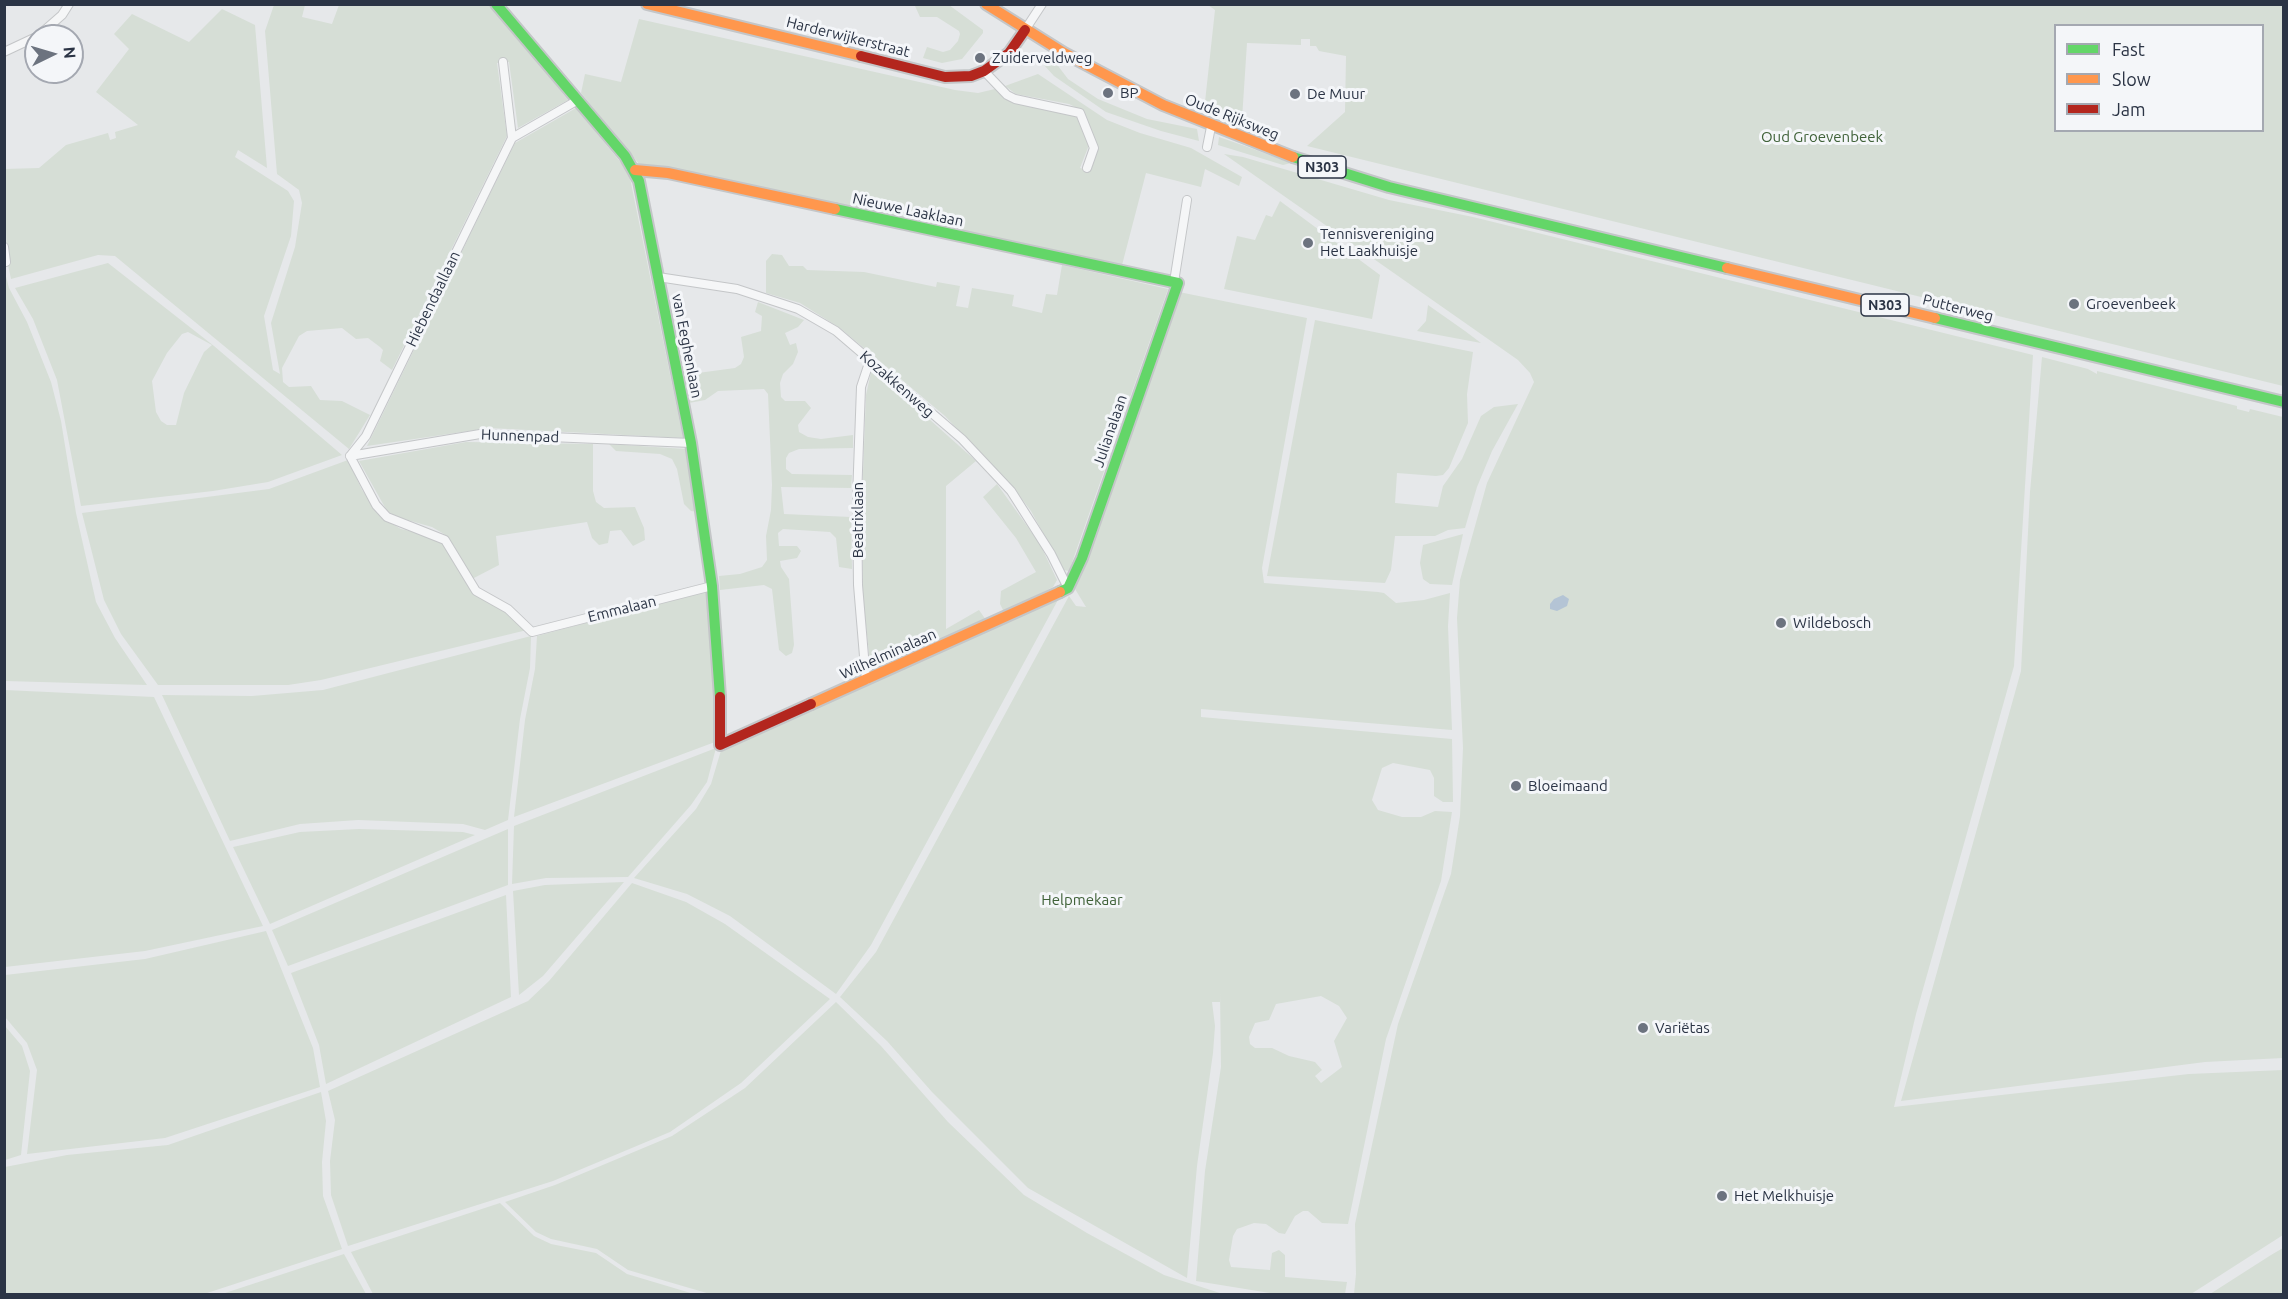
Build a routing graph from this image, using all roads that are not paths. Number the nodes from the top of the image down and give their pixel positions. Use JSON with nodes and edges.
{"nodes":[{"id":1,"x":69,"y":4,"type":"edge"},
{"id":2,"x":496,"y":4,"type":"edge"},
{"id":3,"x":647,"y":4,"type":"edge"},
{"id":4,"x":986,"y":4,"type":"edge"},
{"id":5,"x":1042,"y":4,"type":"edge"},
{"id":6,"x":52,"y":24,"type":"edge"},
{"id":7,"x":1025,"y":30,"type":"junction"},
{"id":8,"x":24,"y":42,"type":"edge"},
{"id":9,"x":4,"y":51,"type":"edge"},
{"id":10,"x":503,"y":62,"type":"dead end"},
{"id":11,"x":984,"y":71,"type":"junction"},
{"id":12,"x":578,"y":100,"type":"junction"},
{"id":13,"x":1211,"y":127,"type":"junction"},
{"id":14,"x":512,"y":138,"type":"junction"},
{"id":15,"x":1207,"y":147,"type":"dead end"},
{"id":16,"x":1087,"y":168,"type":"dead end"},
{"id":17,"x":634,"y":171,"type":"junction"},
{"id":18,"x":1187,"y":200,"type":"dead end"},
{"id":19,"x":1486,"y":208,"type":"joint"},
{"id":20,"x":4,"y":247,"type":"edge"},
{"id":21,"x":6,"y":262,"type":"edge"},
{"id":22,"x":658,"y":277,"type":"junction"},
{"id":23,"x":1176,"y":283,"type":"junction"},
{"id":24,"x":870,"y":360,"type":"junction"},
{"id":25,"x":2283,"y":402,"type":"edge"},
{"id":26,"x":691,"y":443,"type":"junction"},
{"id":27,"x":350,"y":456,"type":"junction"},
{"id":28,"x":712,"y":586,"type":"junction"},
{"id":29,"x":1068,"y":588,"type":"junction"},
{"id":30,"x":866,"y":680,"type":"junction"},
{"id":31,"x":720,"y":744,"type":"joint"}],
"edges":[{"from":1,"to":6,"type":"street"},
{"from":2,"to":12,"type":"street","name":"van Eeghenlaan"},
{"from":3,"to":11,"type":"street","name":"Harderwijkerstraat"},
{"from":4,"to":7,"type":"street","name":"Oude Rijksweg","number":"N303"},
{"from":5,"to":7,"type":"street"},
{"from":7,"to":11,"type":"street","name":"Harderwijkerstraat"},
{"from":7,"to":13,"type":"street","name":"Oude Rijksweg","number":"N303"},
{"from":8,"to":9,"type":"street"},
{"from":10,"to":14,"type":"street"},
{"from":11,"to":16,"type":"street"},
{"from":12,"to":14,"type":"street"},
{"from":12,"to":17,"type":"street","name":"van Eeghenlaan"},
{"from":13,"to":15,"type":"street"},
{"from":13,"to":19,"type":"street","name":"Oude Rijksweg","number":"N303"},
{"from":14,"to":27,"type":"street","name":"Hiebendaallaan"},
{"from":17,"to":22,"type":"street","name":"van Eeghenlaan"},
{"from":17,"to":23,"type":"street","name":"Nieuwe Laaklaan"},
{"from":18,"to":23,"type":"street"},
{"from":19,"to":25,"type":"street","name":"Putterweg","number":"N303"},
{"from":20,"to":21,"type":"street"},
{"from":22,"to":24,"type":"street","name":"Kozakkenweg"},
{"from":22,"to":26,"type":"street","name":"van Eeghenlaan"},
{"from":23,"to":29,"type":"street","name":"Julianalaan"},
{"from":24,"to":29,"type":"street","name":"Kozakkenweg"},
{"from":24,"to":30,"type":"street","name":"Beatrixlaan"},
{"from":26,"to":27,"type":"street","name":"Hunnenpad"},
{"from":26,"to":28,"type":"street","name":"van Eeghenlaan"},
{"from":27,"to":28,"type":"street","name":"Emmalaan"},
{"from":28,"to":31,"type":"street","name":"van Eeghenlaan"},
{"from":29,"to":30,"type":"street","name":"Wilhelminalaan"},
{"from":30,"to":31,"type":"street","name":"Wilhelminalaan"}]}
